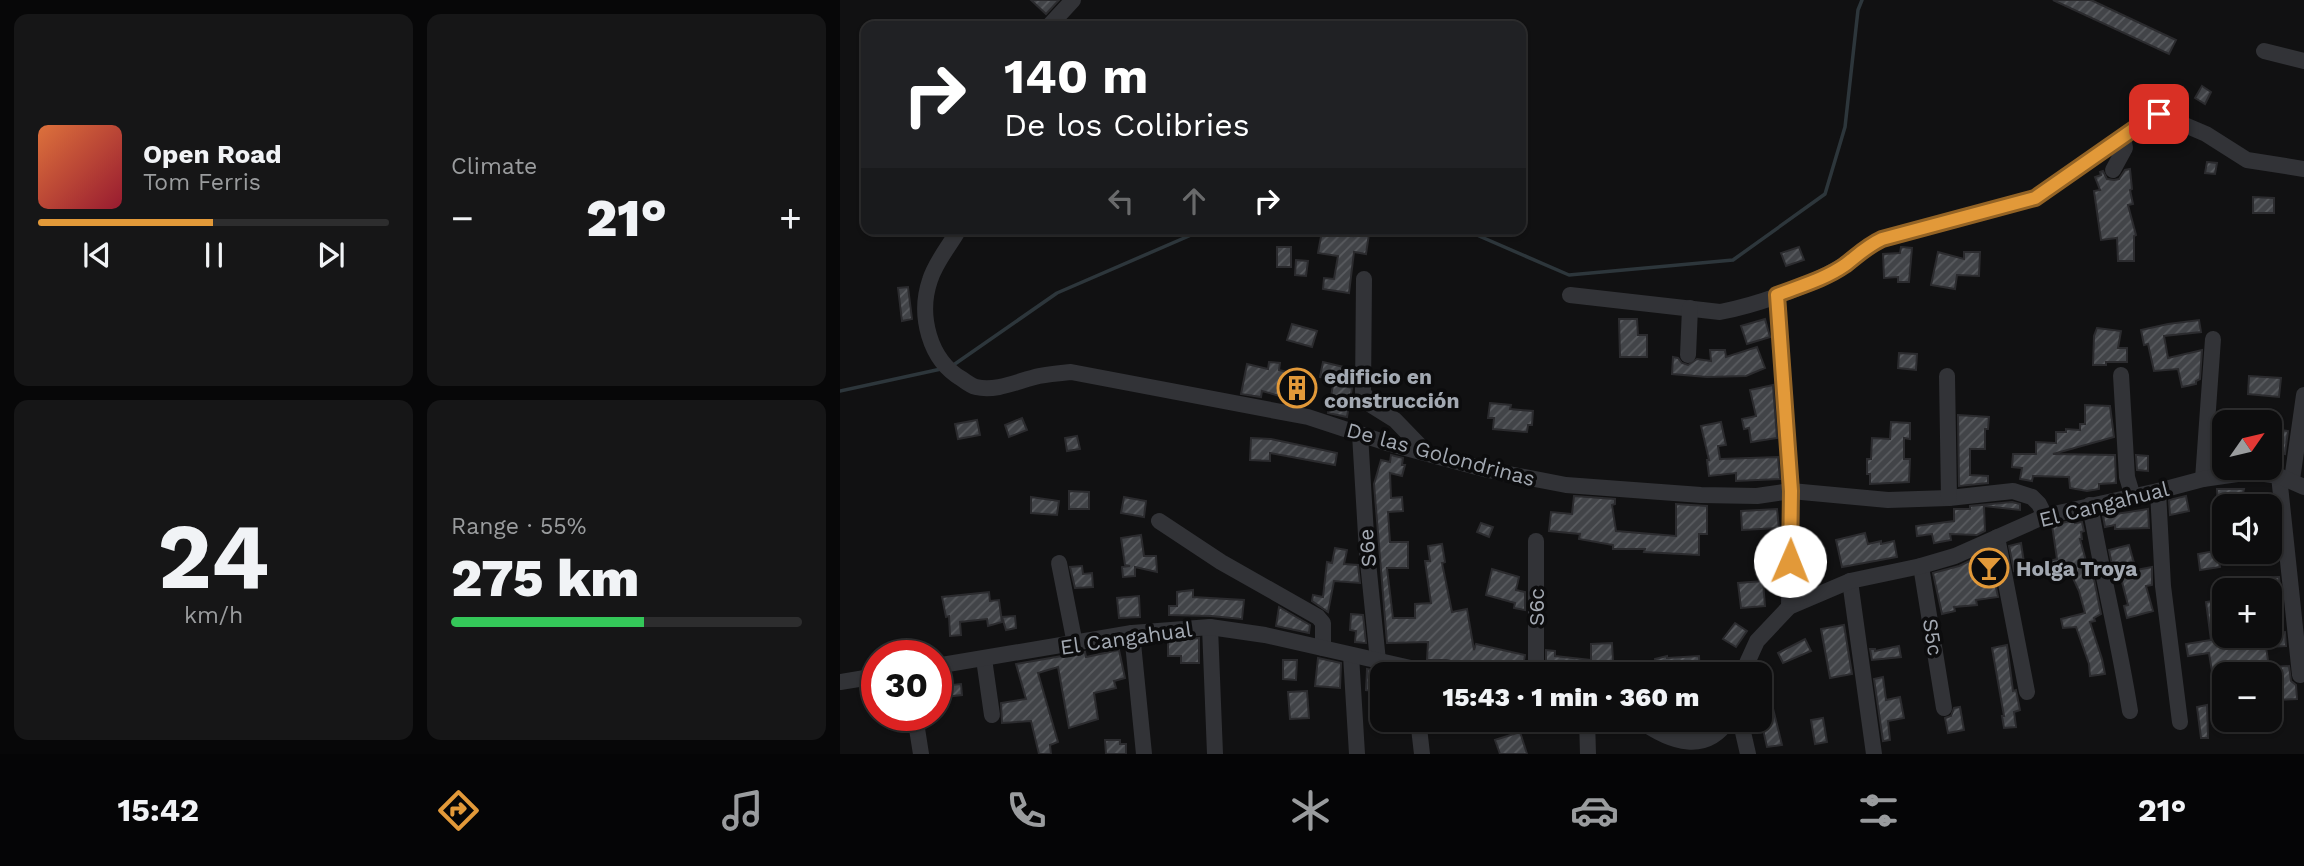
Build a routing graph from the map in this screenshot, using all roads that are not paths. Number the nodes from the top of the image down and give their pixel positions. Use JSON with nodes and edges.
{"nodes":[{"id":1,"x":1073,"y":0,"type":"edge"},
{"id":2,"x":1054,"y":21,"type":"edge"},
{"id":3,"x":2264,"y":51,"type":"dead end"},
{"id":4,"x":2304,"y":61,"type":"edge"},
{"id":5,"x":2123,"y":137,"type":"junction"},
{"id":6,"x":2304,"y":169,"type":"edge"},
{"id":7,"x":2113,"y":170,"type":"dead end"},
{"id":8,"x":955,"y":235,"type":"edge"},
{"id":9,"x":1364,"y":279,"type":"dead end"},
{"id":10,"x":1570,"y":295,"type":"dead end"},
{"id":11,"x":1777,"y":295,"type":"junction"},
{"id":12,"x":1690,"y":308,"type":"junction"},
{"id":13,"x":2213,"y":338,"type":"dead end"},
{"id":14,"x":1688,"y":355,"type":"dead end"},
{"id":15,"x":2121,"y":375,"type":"dead end"},
{"id":16,"x":1947,"y":376,"type":"dead end"},
{"id":17,"x":2304,"y":395,"type":"edge"},
{"id":18,"x":1360,"y":434,"type":"junction"},
{"id":19,"x":1427,"y":453,"type":"junction"},
{"id":20,"x":2203,"y":479,"type":"junction"},
{"id":21,"x":2292,"y":481,"type":"edge"},
{"id":22,"x":1791,"y":491,"type":"junction"},
{"id":23,"x":2158,"y":491,"type":"junction"},
{"id":24,"x":2133,"y":497,"type":"junction"},
{"id":25,"x":1949,"y":498,"type":"junction"},
{"id":26,"x":2090,"y":505,"type":"junction"},
{"id":27,"x":2045,"y":516,"type":"junction"},
{"id":28,"x":1159,"y":520,"type":"dead end"},
{"id":29,"x":1997,"y":537,"type":"junction"},
{"id":30,"x":1536,"y":541,"type":"dead end"},
{"id":31,"x":1059,"y":563,"type":"dead end"},
{"id":32,"x":1922,"y":566,"type":"junction"},
{"id":33,"x":1850,"y":581,"type":"junction"},
{"id":34,"x":1789,"y":607,"type":"junction"},
{"id":35,"x":1210,"y":627,"type":"junction"},
{"id":36,"x":1132,"y":633,"type":"junction"},
{"id":37,"x":1075,"y":644,"type":"junction"},
{"id":38,"x":1322,"y":648,"type":"junction"},
{"id":39,"x":1351,"y":655,"type":"junction"},
{"id":40,"x":984,"y":659,"type":"junction"},
{"id":41,"x":1378,"y":661,"type":"junction"},
{"id":42,"x":1382,"y":662,"type":"edge"},
{"id":43,"x":1536,"y":662,"type":"edge"},
{"id":44,"x":1747,"y":662,"type":"edge"},
{"id":45,"x":952,"y":664,"type":"edge"},
{"id":46,"x":2300,"y":675,"type":"dead end"},
{"id":47,"x":861,"y":679,"type":"edge"},
{"id":48,"x":840,"y":682,"type":"edge"},
{"id":49,"x":2027,"y":692,"type":"dead end"},
{"id":50,"x":1944,"y":708,"type":"dead end"},
{"id":51,"x":2130,"y":711,"type":"dead end"},
{"id":52,"x":992,"y":715,"type":"dead end"},
{"id":53,"x":2180,"y":722,"type":"dead end"},
{"id":54,"x":917,"y":731,"type":"edge"},
{"id":55,"x":1419,"y":732,"type":"edge"},
{"id":56,"x":1587,"y":732,"type":"edge"},
{"id":57,"x":1656,"y":732,"type":"edge"},
{"id":58,"x":1722,"y":732,"type":"edge"},
{"id":59,"x":1743,"y":732,"type":"edge"},
{"id":60,"x":921,"y":754,"type":"edge"},
{"id":61,"x":1144,"y":754,"type":"edge"},
{"id":62,"x":1214,"y":754,"type":"edge"},
{"id":63,"x":1357,"y":754,"type":"edge"},
{"id":64,"x":1422,"y":754,"type":"edge"},
{"id":65,"x":1588,"y":754,"type":"edge"},
{"id":66,"x":1748,"y":754,"type":"edge"},
{"id":67,"x":1874,"y":754,"type":"edge"}],
"edges":[{"from":1,"to":2,"type":"street"},
{"from":3,"to":4,"type":"street"},
{"from":5,"to":6,"type":"street"},
{"from":5,"to":7,"type":"street"},
{"from":5,"to":11,"type":"street"},
{"from":8,"to":18,"type":"street","name":"De las Golondrinas"},
{"from":9,"to":19,"type":"street"},
{"from":10,"to":12,"type":"street"},
{"from":11,"to":12,"type":"street"},
{"from":11,"to":22,"type":"street"},
{"from":12,"to":14,"type":"street"},
{"from":13,"to":20,"type":"street"},
{"from":15,"to":24,"type":"street"},
{"from":16,"to":25,"type":"street"},
{"from":17,"to":21,"type":"street"},
{"from":18,"to":19,"type":"street","name":"De las Golondrinas"},
{"from":18,"to":41,"type":"street","name":"S6e"},
{"from":19,"to":22,"type":"street","name":"De las Golondrinas"},
{"from":20,"to":21,"type":"street","name":"El Cangahual"},
{"from":20,"to":23,"type":"street","name":"El Cangahual"},
{"from":21,"to":46,"type":"street"},
{"from":22,"to":25,"type":"street","name":"De las Golondrinas"},
{"from":22,"to":34,"type":"street"},
{"from":23,"to":24,"type":"street","name":"El Cangahual"},
{"from":23,"to":53,"type":"street"},
{"from":24,"to":26,"type":"street","name":"El Cangahual"},
{"from":25,"to":27,"type":"street","name":"De las Golondrinas"},
{"from":26,"to":27,"type":"street","name":"El Cangahual"},
{"from":26,"to":51,"type":"street"},
{"from":27,"to":29,"type":"street","name":"El Cangahual"},
{"from":28,"to":38,"type":"street"},
{"from":29,"to":32,"type":"street","name":"El Cangahual"},
{"from":29,"to":49,"type":"street"},
{"from":30,"to":43,"type":"street","name":"S6c"},
{"from":31,"to":37,"type":"street"},
{"from":32,"to":33,"type":"street","name":"El Cangahual"},
{"from":32,"to":50,"type":"street","name":"S5c"},
{"from":33,"to":34,"type":"street","name":"El Cangahual"},
{"from":33,"to":67,"type":"street"},
{"from":34,"to":44,"type":"street","name":"El Cangahual"},
{"from":35,"to":36,"type":"street","name":"El Cangahual"},
{"from":35,"to":38,"type":"street","name":"El Cangahual"},
{"from":35,"to":62,"type":"street"},
{"from":36,"to":37,"type":"street","name":"El Cangahual"},
{"from":36,"to":61,"type":"street"},
{"from":37,"to":40,"type":"street","name":"El Cangahual"},
{"from":38,"to":39,"type":"street","name":"El Cangahual"},
{"from":39,"to":41,"type":"street","name":"El Cangahual"},
{"from":39,"to":63,"type":"street"},
{"from":40,"to":45,"type":"street","name":"El Cangahual"},
{"from":40,"to":52,"type":"street"},
{"from":41,"to":42,"type":"street","name":"El Cangahual"},
{"from":47,"to":48,"type":"street"},
{"from":54,"to":60,"type":"street"},
{"from":55,"to":64,"type":"street"},
{"from":56,"to":65,"type":"street"},
{"from":57,"to":58,"type":"street"},
{"from":59,"to":66,"type":"street"}]}
